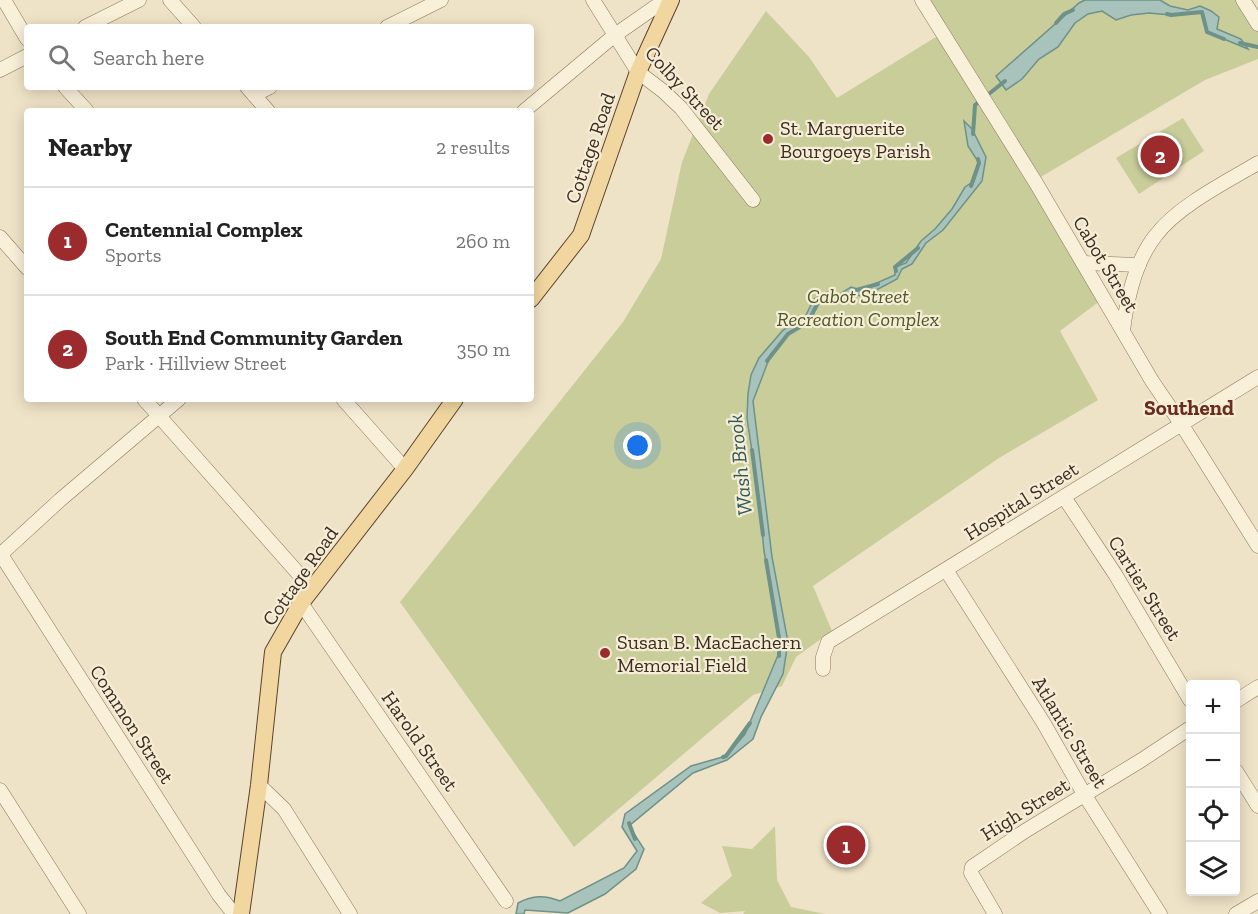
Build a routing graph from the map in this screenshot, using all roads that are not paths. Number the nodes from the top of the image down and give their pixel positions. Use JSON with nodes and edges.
{"nodes":[{"id":1,"x":4,"y":0,"type":"edge"},
{"id":2,"x":139,"y":0,"type":"edge"},
{"id":3,"x":170,"y":0,"type":"edge"},
{"id":4,"x":441,"y":0,"type":"edge"},
{"id":5,"x":593,"y":0,"type":"edge"},
{"id":6,"x":665,"y":0,"type":"edge"},
{"id":7,"x":671,"y":0,"type":"edge"},
{"id":8,"x":922,"y":0,"type":"edge"},
{"id":9,"x":1243,"y":0,"type":"edge"},
{"id":10,"x":92,"y":24,"type":"edge"},
{"id":11,"x":191,"y":24,"type":"edge"},
{"id":12,"x":393,"y":24,"type":"edge"},
{"id":13,"x":1258,"y":24,"type":"edge"},
{"id":14,"x":24,"y":34,"type":"edge"},
{"id":15,"x":615,"y":35,"type":"junction"},
{"id":16,"x":24,"y":58,"type":"edge"},
{"id":17,"x":0,"y":70,"type":"edge"},
{"id":18,"x":638,"y":72,"type":"junction"},
{"id":19,"x":68,"y":90,"type":"edge"},
{"id":20,"x":251,"y":91,"type":"edge"},
{"id":21,"x":84,"y":108,"type":"edge"},
{"id":22,"x":265,"y":108,"type":"edge"},
{"id":23,"x":528,"y":108,"type":"edge"},
{"id":24,"x":1258,"y":163,"type":"edge"},
{"id":25,"x":753,"y":200,"type":"dead end"},
{"id":26,"x":0,"y":237,"type":"edge"},
{"id":27,"x":1083,"y":263,"type":"junction"},
{"id":28,"x":24,"y":265,"type":"edge"},
{"id":29,"x":1139,"y":265,"type":"junction"},
{"id":30,"x":534,"y":295,"type":"edge"},
{"id":31,"x":1123,"y":330,"type":"junction"},
{"id":32,"x":1258,"y":377,"type":"edge"},
{"id":33,"x":147,"y":402,"type":"edge"},
{"id":34,"x":175,"y":402,"type":"edge"},
{"id":35,"x":346,"y":402,"type":"edge"},
{"id":36,"x":453,"y":402,"type":"edge"},
{"id":37,"x":159,"y":416,"type":"junction"},
{"id":38,"x":1182,"y":425,"type":"junction"},
{"id":39,"x":405,"y":469,"type":"junction"},
{"id":40,"x":1064,"y":497,"type":"junction"},
{"id":41,"x":1258,"y":546,"type":"edge"},
{"id":42,"x":0,"y":554,"type":"edge"},
{"id":43,"x":946,"y":570,"type":"junction"},
{"id":44,"x":312,"y":589,"type":"junction"},
{"id":45,"x":301,"y":603,"type":"junction"},
{"id":46,"x":823,"y":669,"type":"dead end"},
{"id":47,"x":1258,"y":687,"type":"edge"},
{"id":48,"x":1186,"y":692,"type":"edge"},
{"id":49,"x":1240,"y":698,"type":"edge"},
{"id":50,"x":1186,"y":731,"type":"edge"},
{"id":51,"x":1240,"y":777,"type":"edge"},
{"id":52,"x":259,"y":785,"type":"junction"},
{"id":53,"x":0,"y":790,"type":"edge"},
{"id":54,"x":1084,"y":794,"type":"junction"},
{"id":55,"x":1258,"y":806,"type":"edge"},
{"id":56,"x":1258,"y":900,"type":"edge"},
{"id":57,"x":506,"y":901,"type":"dead end"},
{"id":58,"x":78,"y":914,"type":"edge"},
{"id":59,"x":234,"y":914,"type":"edge"},
{"id":60,"x":241,"y":914,"type":"edge"},
{"id":61,"x":350,"y":914,"type":"edge"},
{"id":62,"x":995,"y":914,"type":"edge"},
{"id":63,"x":1160,"y":914,"type":"edge"},
{"id":64,"x":1236,"y":914,"type":"edge"}],
"edges":[{"from":1,"to":14,"type":"street"},
{"from":2,"to":10,"type":"street"},
{"from":3,"to":11,"type":"street"},
{"from":4,"to":12,"type":"street"},
{"from":5,"to":15,"type":"street","name":"Colby Street"},
{"from":6,"to":15,"type":"street"},
{"from":7,"to":18,"type":"main road","name":"Cottage Road"},
{"from":8,"to":27,"type":"street","name":"Cabot Street"},
{"from":9,"to":13,"type":"street"},
{"from":15,"to":18,"type":"street","name":"Colby Street"},
{"from":15,"to":23,"type":"street"},
{"from":16,"to":17,"type":"street"},
{"from":18,"to":25,"type":"street","name":"Colby Street"},
{"from":18,"to":30,"type":"main road","name":"Cottage Road"},
{"from":19,"to":21,"type":"street"},
{"from":20,"to":22,"type":"street"},
{"from":24,"to":29,"type":"street"},
{"from":26,"to":28,"type":"street"},
{"from":27,"to":29,"type":"street"},
{"from":27,"to":31,"type":"street","name":"Cabot Street"},
{"from":29,"to":31,"type":"street"},
{"from":31,"to":38,"type":"street","name":"Cabot Street"},
{"from":32,"to":38,"type":"street","name":"Hospital Street"},
{"from":33,"to":37,"type":"street"},
{"from":34,"to":37,"type":"street"},
{"from":35,"to":39,"type":"street"},
{"from":36,"to":39,"type":"main road","name":"Cottage Road"},
{"from":37,"to":42,"type":"street"},
{"from":37,"to":44,"type":"street"},
{"from":38,"to":40,"type":"street","name":"Hospital Street"},
{"from":38,"to":41,"type":"street","name":"Cabot Street"},
{"from":39,"to":44,"type":"main road","name":"Cottage Road"},
{"from":40,"to":43,"type":"street","name":"Hospital Street"},
{"from":40,"to":48,"type":"street","name":"Cartier Street"},
{"from":42,"to":59,"type":"street","name":"Common Street"},
{"from":43,"to":46,"type":"street","name":"Hospital Street"},
{"from":43,"to":54,"type":"street","name":"Atlantic Street"},
{"from":44,"to":45,"type":"main road","name":"Cottage Road"},
{"from":45,"to":52,"type":"main road","name":"Cottage Road"},
{"from":45,"to":57,"type":"street","name":"Harold Street"},
{"from":47,"to":49,"type":"street"},
{"from":50,"to":54,"type":"street","name":"High Street"},
{"from":51,"to":55,"type":"street"},
{"from":52,"to":60,"type":"main road","name":"Cottage Road"},
{"from":52,"to":61,"type":"street"},
{"from":53,"to":58,"type":"street"},
{"from":54,"to":62,"type":"street","name":"High Street"},
{"from":54,"to":63,"type":"street","name":"Atlantic Street"},
{"from":56,"to":64,"type":"street"}]}
